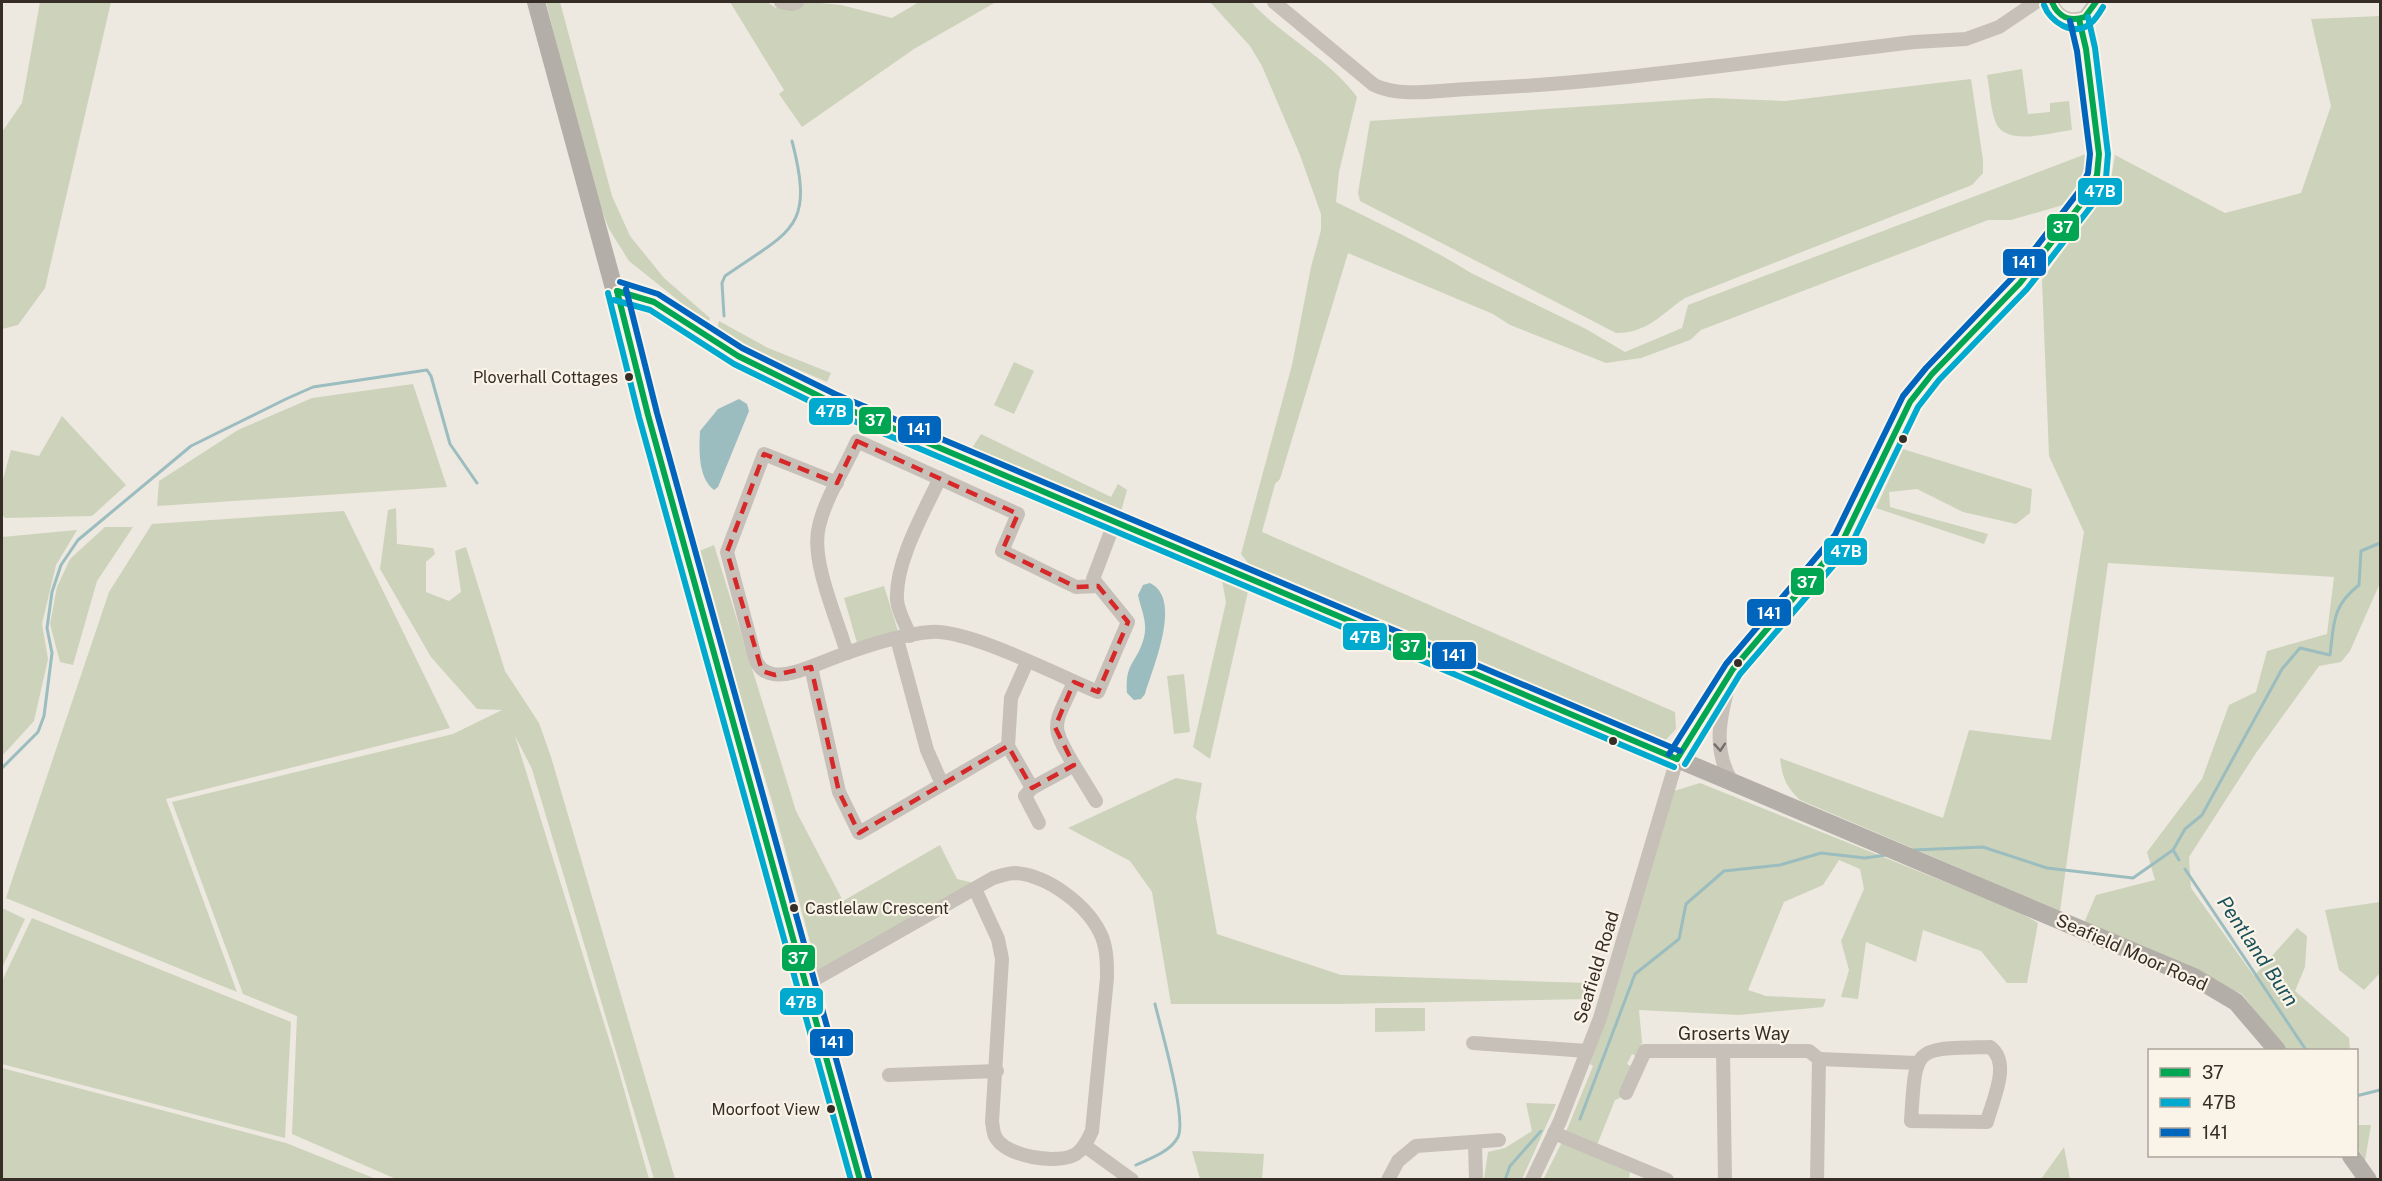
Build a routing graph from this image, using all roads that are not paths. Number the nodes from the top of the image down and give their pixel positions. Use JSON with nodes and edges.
{"nodes":[{"id":1,"x":536,"y":2,"type":"edge"},
{"id":2,"x":781,"y":2,"type":"edge"},
{"id":3,"x":797,"y":2,"type":"edge"},
{"id":4,"x":1274,"y":2,"type":"edge"},
{"id":5,"x":2096,"y":2,"type":"edge"},
{"id":6,"x":2030,"y":5,"type":"edge"},
{"id":7,"x":2054,"y":6,"type":"edge"},
{"id":8,"x":2079,"y":19,"type":"junction"},
{"id":9,"x":617,"y":291,"type":"junction"},
{"id":10,"x":940,"y":478,"type":"junction"},
{"id":11,"x":837,"y":483,"type":"junction"},
{"id":12,"x":1115,"y":521,"type":"junction"},
{"id":13,"x":1098,"y":586,"type":"junction"},
{"id":14,"x":903,"y":637,"type":"junction"},
{"id":15,"x":847,"y":652,"type":"junction"},
{"id":16,"x":1027,"y":662,"type":"junction"},
{"id":17,"x":811,"y":667,"type":"junction"},
{"id":18,"x":1733,"y":669,"type":"junction"},
{"id":19,"x":1074,"y":682,"type":"junction"},
{"id":20,"x":1008,"y":746,"type":"junction"},
{"id":21,"x":1677,"y":759,"type":"junction"},
{"id":22,"x":1074,"y":765,"type":"junction"},
{"id":23,"x":1732,"y":782,"type":"junction"},
{"id":24,"x":942,"y":784,"type":"junction"},
{"id":25,"x":1032,"y":788,"type":"junction"},
{"id":26,"x":1096,"y":801,"type":"dead end"},
{"id":27,"x":1039,"y":824,"type":"dead end"},
{"id":28,"x":975,"y":889,"type":"junction"},
{"id":29,"x":805,"y":985,"type":"junction"},
{"id":30,"x":1473,"y":1043,"type":"dead end"},
{"id":31,"x":2276,"y":1049,"type":"edge"},
{"id":32,"x":1587,"y":1051,"type":"junction"},
{"id":33,"x":1723,"y":1051,"type":"junction"},
{"id":34,"x":1819,"y":1059,"type":"junction"},
{"id":35,"x":1917,"y":1063,"type":"junction"},
{"id":36,"x":997,"y":1071,"type":"junction"},
{"id":37,"x":889,"y":1075,"type":"dead end"},
{"id":38,"x":1626,"y":1093,"type":"dead end"},
{"id":39,"x":1554,"y":1133,"type":"junction"},
{"id":40,"x":1499,"y":1140,"type":"dead end"},
{"id":41,"x":1475,"y":1143,"type":"junction"},
{"id":42,"x":1085,"y":1146,"type":"junction"},
{"id":43,"x":2352,"y":1157,"type":"edge"},
{"id":44,"x":1636,"y":1174,"type":"edge"},
{"id":45,"x":860,"y":1179,"type":"edge"},
{"id":46,"x":1132,"y":1179,"type":"edge"},
{"id":47,"x":1388,"y":1179,"type":"edge"},
{"id":48,"x":1476,"y":1179,"type":"edge"},
{"id":49,"x":1532,"y":1179,"type":"edge"},
{"id":50,"x":1667,"y":1179,"type":"edge"},
{"id":51,"x":1725,"y":1179,"type":"edge"},
{"id":52,"x":1817,"y":1179,"type":"edge"},
{"id":53,"x":2368,"y":1179,"type":"edge"}],
"edges":[{"from":1,"to":9,"type":"main road"},
{"from":2,"to":3,"type":"street"},
{"from":4,"to":6,"type":"street"},
{"from":5,"to":8,"type":"street"},
{"from":6,"to":7,"type":"street"},
{"from":7,"to":8,"type":"street"},
{"from":8,"to":18,"type":"street","name":"Seafield Road"},
{"from":9,"to":12,"type":"main road","name":"Seafield Moor Road"},
{"from":9,"to":29,"type":"main road"},
{"from":10,"to":11,"type":"street"},
{"from":10,"to":13,"type":"street"},
{"from":10,"to":14,"type":"street"},
{"from":11,"to":15,"type":"street"},
{"from":11,"to":17,"type":"street"},
{"from":12,"to":13,"type":"street"},
{"from":12,"to":21,"type":"main road","name":"Seafield Moor Road"},
{"from":13,"to":19,"type":"street"},
{"from":14,"to":15,"type":"street"},
{"from":14,"to":16,"type":"street"},
{"from":14,"to":24,"type":"street"},
{"from":15,"to":17,"type":"street"},
{"from":16,"to":19,"type":"street"},
{"from":16,"to":20,"type":"street"},
{"from":17,"to":24,"type":"street"},
{"from":18,"to":21,"type":"street","name":"Seafield Road"},
{"from":18,"to":23,"type":"street","one_way":true},
{"from":19,"to":22,"type":"street"},
{"from":20,"to":24,"type":"street"},
{"from":20,"to":25,"type":"street"},
{"from":21,"to":23,"type":"main road","name":"Seafield Moor Road"},
{"from":21,"to":32,"type":"street","name":"Seafield Road"},
{"from":22,"to":25,"type":"street"},
{"from":22,"to":26,"type":"street"},
{"from":23,"to":31,"type":"main road","name":"Seafield Moor Road"},
{"from":25,"to":27,"type":"street"},
{"from":28,"to":29,"type":"street"},
{"from":28,"to":36,"type":"street"},
{"from":28,"to":42,"type":"street"},
{"from":29,"to":45,"type":"main road"},
{"from":30,"to":32,"type":"street"},
{"from":32,"to":39,"type":"street","name":"Seafield Road"},
{"from":33,"to":34,"type":"street","name":"Groserts Way"},
{"from":33,"to":38,"type":"street","name":"Groserts Way"},
{"from":33,"to":51,"type":"street"},
{"from":34,"to":35,"type":"street","name":"Groserts Way"},
{"from":34,"to":52,"type":"street"},
{"from":35,"to":35,"type":"street"},
{"from":36,"to":37,"type":"street"},
{"from":36,"to":42,"type":"street"},
{"from":39,"to":44,"type":"street"},
{"from":39,"to":49,"type":"street","name":"Seafield Road"},
{"from":40,"to":41,"type":"street"},
{"from":41,"to":47,"type":"street"},
{"from":41,"to":48,"type":"street"},
{"from":42,"to":46,"type":"street"},
{"from":43,"to":53,"type":"main road"},
{"from":44,"to":50,"type":"street"}]}
